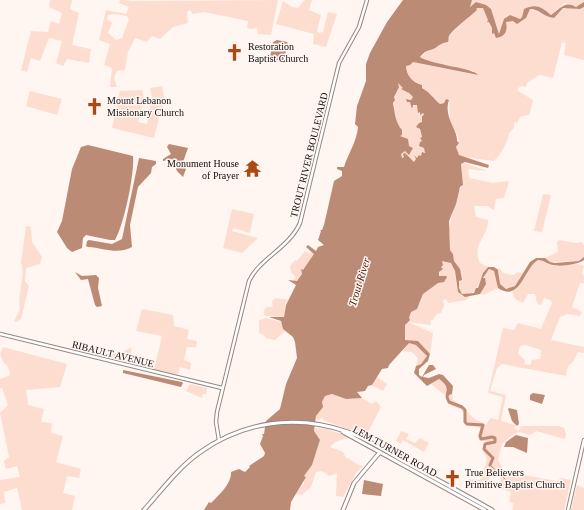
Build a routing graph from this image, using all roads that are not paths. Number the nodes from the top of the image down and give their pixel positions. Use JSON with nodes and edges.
{"nodes":[{"id":1,"x":367,"y":0,"type":"edge"},
{"id":2,"x":0,"y":334,"type":"edge"},
{"id":3,"x":222,"y":388,"type":"junction"},
{"id":4,"x":219,"y":440,"type":"junction"},
{"id":5,"x":584,"y":440,"type":"edge"},
{"id":6,"x":381,"y":450,"type":"junction"},
{"id":7,"x":144,"y":510,"type":"edge"},
{"id":8,"x":343,"y":510,"type":"edge"},
{"id":9,"x":485,"y":510,"type":"edge"},
{"id":10,"x":492,"y":510,"type":"edge"},
{"id":11,"x":568,"y":510,"type":"edge"}],
"edges":[{"from":1,"to":3,"type":"street","name":"TROUT RIVER BOULEVARD"},
{"from":2,"to":3,"type":"street","name":"RIBAULT AVENUE"},
{"from":3,"to":4,"type":"street","name":"TROUT RIVER BOULEVARD"},
{"from":4,"to":6,"type":"main road","name":"LEM TURNER ROAD"},
{"from":4,"to":7,"type":"main road","name":"LEM TURNER ROAD"},
{"from":5,"to":11,"type":"street"},
{"from":6,"to":8,"type":"main road"},
{"from":6,"to":9,"type":"main road","name":"LEM TURNER ROAD"},
{"from":6,"to":10,"type":"main road","name":"LEM TURNER ROAD"}]}
